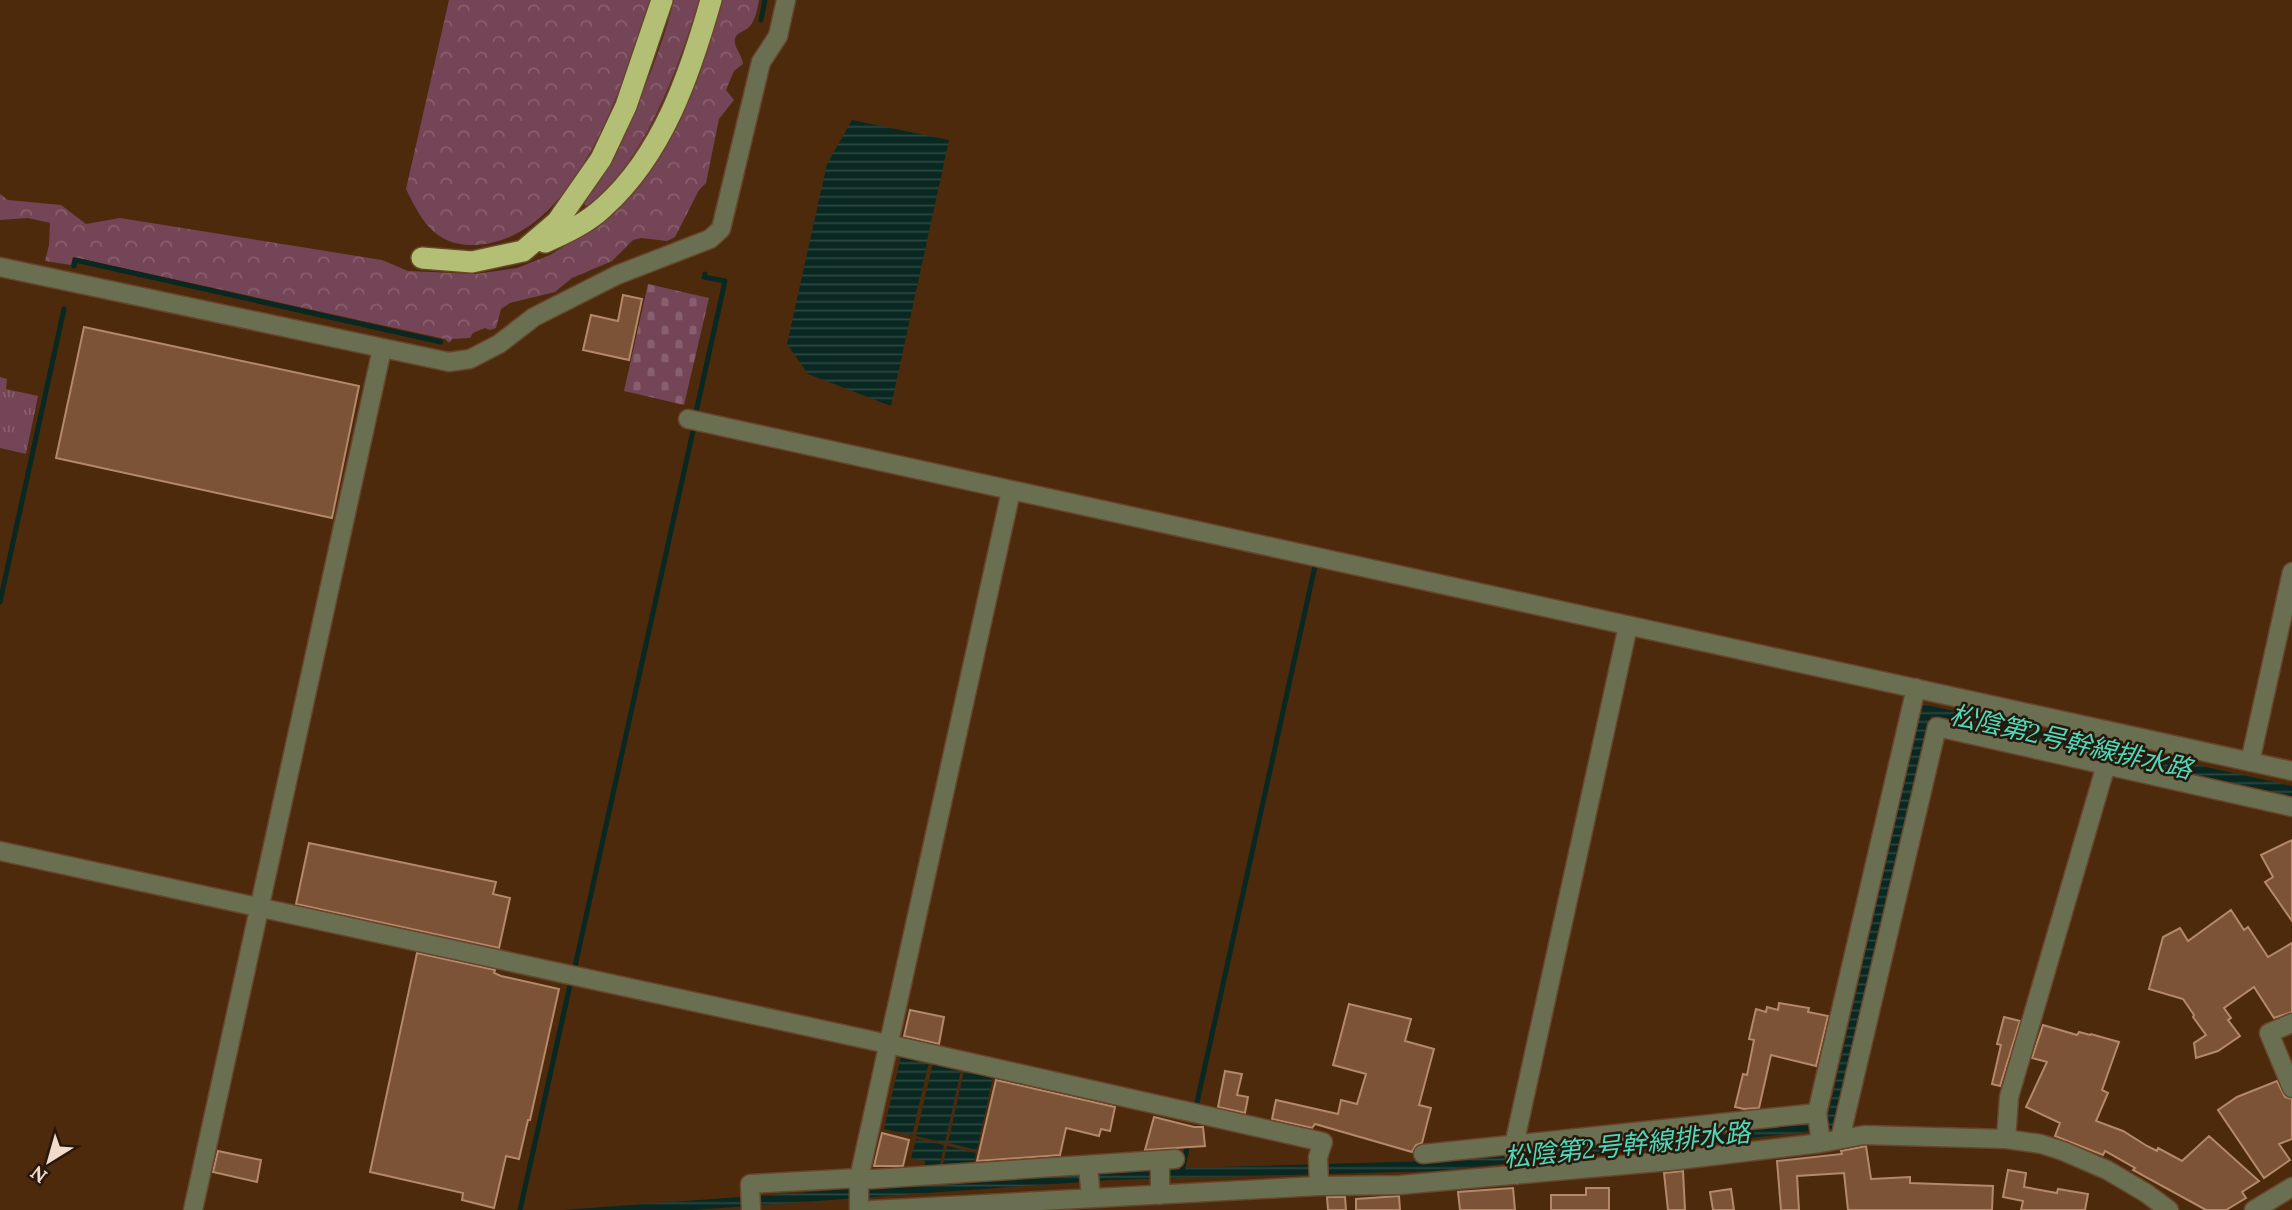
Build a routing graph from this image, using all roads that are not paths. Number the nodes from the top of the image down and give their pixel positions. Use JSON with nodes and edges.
{"nodes":[{"id":1,"x":711,"y":0,"type":"edge"},
{"id":2,"x":786,"y":0,"type":"edge"},
{"id":3,"x":660,"y":7,"type":"edge"},
{"id":4,"x":523,"y":251,"type":"junction"},
{"id":5,"x":422,"y":258,"type":"dead end"},
{"id":6,"x":0,"y":267,"type":"edge"},
{"id":7,"x":382,"y":349,"type":"junction"},
{"id":8,"x":688,"y":419,"type":"dead end"},
{"id":9,"x":1011,"y":491,"type":"junction"},
{"id":10,"x":2292,"y":572,"type":"edge"},
{"id":11,"x":1628,"y":626,"type":"junction"},
{"id":12,"x":1916,"y":688,"type":"junction"},
{"id":13,"x":2250,"y":762,"type":"junction"},
{"id":14,"x":2106,"y":765,"type":"junction"},
{"id":15,"x":2292,"y":771,"type":"edge"},
{"id":16,"x":2292,"y":807,"type":"edge"},
{"id":17,"x":0,"y":851,"type":"edge"},
{"id":18,"x":261,"y":909,"type":"junction"},
{"id":19,"x":2292,"y":1023,"type":"edge"},
{"id":20,"x":888,"y":1044,"type":"junction"},
{"id":21,"x":2292,"y":1088,"type":"edge"},
{"id":22,"x":1819,"y":1126,"type":"junction"},
{"id":23,"x":1840,"y":1139,"type":"junction"},
{"id":24,"x":2006,"y":1139,"type":"junction"},
{"id":25,"x":1513,"y":1147,"type":"junction"},
{"id":26,"x":1423,"y":1154,"type":"dead end"},
{"id":27,"x":1088,"y":1166,"type":"junction"},
{"id":28,"x":1516,"y":1172,"type":"junction"},
{"id":29,"x":859,"y":1180,"type":"junction"},
{"id":30,"x":1319,"y":1183,"type":"junction"},
{"id":31,"x":2292,"y":1187,"type":"edge"},
{"id":32,"x":1160,"y":1190,"type":"junction"},
{"id":33,"x":1090,"y":1194,"type":"junction"},
{"id":34,"x":863,"y":1209,"type":"edge"},
{"id":35,"x":193,"y":1210,"type":"edge"},
{"id":36,"x":751,"y":1210,"type":"edge"},
{"id":37,"x":2169,"y":1210,"type":"edge"},
{"id":38,"x":2254,"y":1210,"type":"edge"}],
"edges":[{"from":1,"to":4,"type":"highway"},
{"from":2,"to":7,"type":"street"},
{"from":3,"to":4,"type":"highway"},
{"from":4,"to":5,"type":"highway"},
{"from":6,"to":7,"type":"street"},
{"from":7,"to":18,"type":"street"},
{"from":8,"to":9,"type":"street"},
{"from":9,"to":11,"type":"street"},
{"from":9,"to":20,"type":"street"},
{"from":10,"to":13,"type":"street"},
{"from":11,"to":12,"type":"street"},
{"from":11,"to":25,"type":"street"},
{"from":12,"to":13,"type":"street"},
{"from":12,"to":22,"type":"street"},
{"from":13,"to":15,"type":"street"},
{"from":14,"to":16,"type":"street"},
{"from":14,"to":23,"type":"street"},
{"from":14,"to":24,"type":"street"},
{"from":17,"to":18,"type":"street"},
{"from":18,"to":20,"type":"street"},
{"from":18,"to":35,"type":"street"},
{"from":19,"to":21,"type":"street"},
{"from":20,"to":29,"type":"street"},
{"from":20,"to":30,"type":"street"},
{"from":22,"to":23,"type":"street"},
{"from":22,"to":25,"type":"street"},
{"from":22,"to":28,"type":"street"},
{"from":23,"to":24,"type":"street"},
{"from":24,"to":37,"type":"street"},
{"from":25,"to":26,"type":"street"},
{"from":25,"to":28,"type":"street"},
{"from":27,"to":29,"type":"street"},
{"from":27,"to":32,"type":"street"},
{"from":27,"to":33,"type":"street"},
{"from":28,"to":30,"type":"street"},
{"from":29,"to":34,"type":"street"},
{"from":29,"to":36,"type":"street"},
{"from":30,"to":32,"type":"street"},
{"from":31,"to":38,"type":"street"},
{"from":32,"to":33,"type":"street"},
{"from":33,"to":34,"type":"street"}]}
